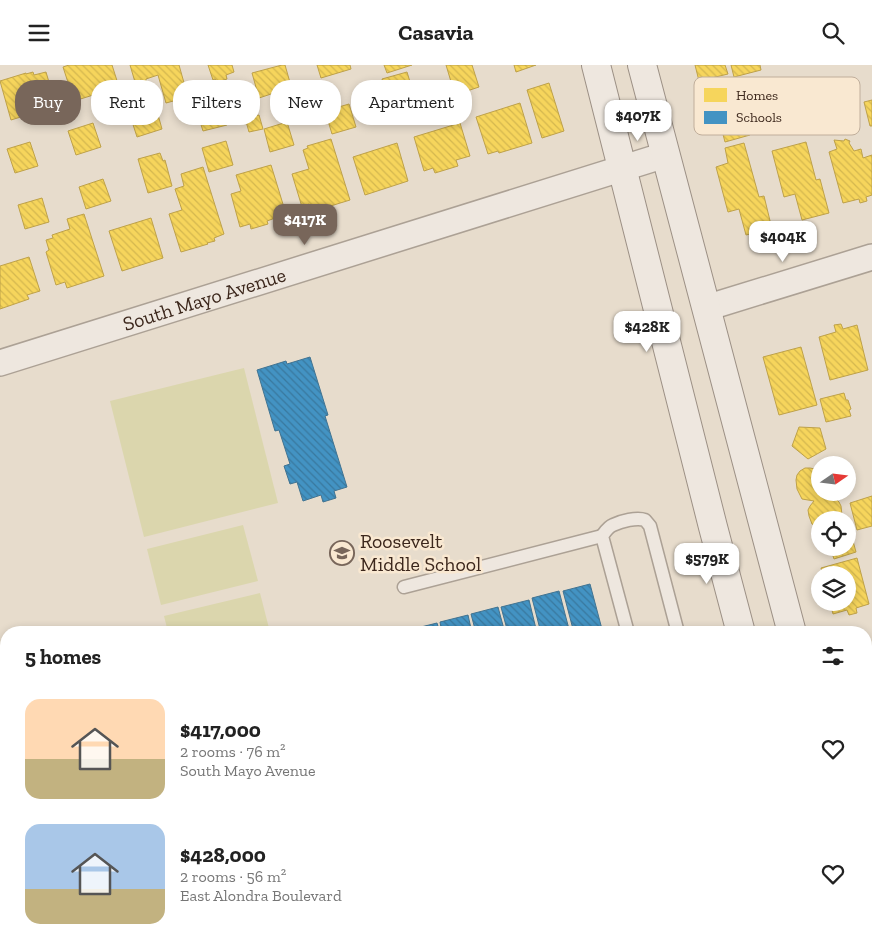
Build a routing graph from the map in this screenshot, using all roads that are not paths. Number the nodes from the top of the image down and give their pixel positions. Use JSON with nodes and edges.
{"nodes":[{"id":1,"x":596,"y":65,"type":"edge"},
{"id":2,"x":642,"y":65,"type":"edge"},
{"id":3,"x":666,"y":155,"type":"junction"},
{"id":4,"x":622,"y":168,"type":"junction"},
{"id":5,"x":872,"y":257,"type":"edge"},
{"id":6,"x":706,"y":308,"type":"junction"},
{"id":7,"x":0,"y":363,"type":"edge"},
{"id":8,"x":602,"y":536,"type":"junction"},
{"id":9,"x":404,"y":587,"type":"dead end"},
{"id":10,"x":626,"y":626,"type":"edge"},
{"id":11,"x":676,"y":626,"type":"edge"},
{"id":12,"x":739,"y":626,"type":"edge"},
{"id":13,"x":790,"y":626,"type":"edge"}],
"edges":[{"from":1,"to":4,"type":"main road"},
{"from":2,"to":3,"type":"main road"},
{"from":3,"to":4,"type":"street","name":"South Mayo Avenue"},
{"from":3,"to":6,"type":"main road"},
{"from":4,"to":7,"type":"street","name":"South Mayo Avenue"},
{"from":4,"to":12,"type":"main road"},
{"from":5,"to":6,"type":"street"},
{"from":6,"to":13,"type":"main road"},
{"from":8,"to":9,"type":"lane"},
{"from":8,"to":10,"type":"lane"},
{"from":8,"to":11,"type":"lane"}]}
